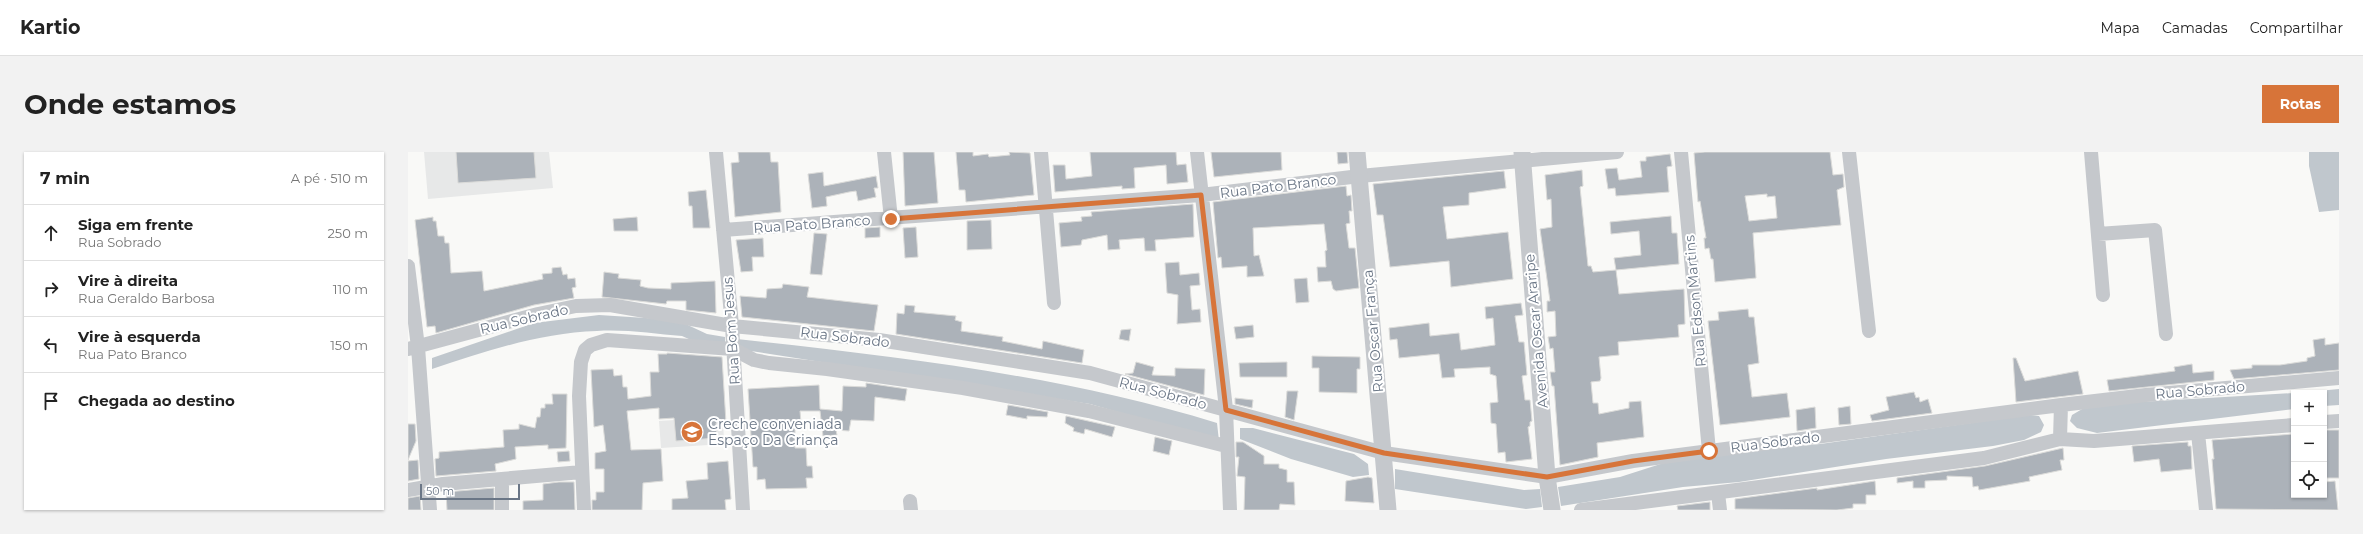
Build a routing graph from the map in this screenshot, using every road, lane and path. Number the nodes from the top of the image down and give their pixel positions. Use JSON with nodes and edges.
{"nodes":[{"id":1,"x":716,"y":152,"type":"edge"},
{"id":2,"x":884,"y":152,"type":"edge"},
{"id":3,"x":1041,"y":152,"type":"edge"},
{"id":4,"x":1197,"y":152,"type":"edge"},
{"id":5,"x":1357,"y":152,"type":"edge"},
{"id":6,"x":1617,"y":152,"type":"edge"},
{"id":7,"x":1681,"y":152,"type":"edge"},
{"id":8,"x":1849,"y":152,"type":"edge"},
{"id":9,"x":2091,"y":152,"type":"edge"},
{"id":10,"x":1522,"y":156,"type":"edge"},
{"id":11,"x":1360,"y":176,"type":"junction"},
{"id":12,"x":1201,"y":195,"type":"junction"},
{"id":13,"x":1047,"y":207,"type":"junction"},
{"id":14,"x":891,"y":219,"type":"junction"},
{"id":15,"x":723,"y":230,"type":"junction"},
{"id":16,"x":2098,"y":234,"type":"junction"},
{"id":17,"x":408,"y":266,"type":"edge"},
{"id":18,"x":2104,"y":295,"type":"dead end"},
{"id":19,"x":1054,"y":303,"type":"dead end"},
{"id":20,"x":732,"y":326,"type":"junction"},
{"id":21,"x":1869,"y":331,"type":"dead end"},
{"id":22,"x":2166,"y":334,"type":"dead end"},
{"id":23,"x":413,"y":348,"type":"edge"},
{"id":24,"x":733,"y":349,"type":"junction"},
{"id":25,"x":2339,"y":378,"type":"edge"},
{"id":26,"x":2061,"y":405,"type":"junction"},
{"id":27,"x":1226,"y":410,"type":"junction"},
{"id":28,"x":2339,"y":421,"type":"edge"},
{"id":29,"x":2327,"y":422,"type":"edge"},
{"id":30,"x":2291,"y":425,"type":"edge"},
{"id":31,"x":2198,"y":433,"type":"junction"},
{"id":32,"x":2060,"y":439,"type":"junction"},
{"id":33,"x":1226,"y":446,"type":"junction"},
{"id":34,"x":1709,"y":451,"type":"junction"},
{"id":35,"x":1384,"y":453,"type":"junction"},
{"id":36,"x":582,"y":472,"type":"junction"},
{"id":37,"x":1547,"y":477,"type":"junction"},
{"id":38,"x":502,"y":479,"type":"junction"},
{"id":39,"x":429,"y":487,"type":"junction"},
{"id":40,"x":408,"y":490,"type":"edge"},
{"id":41,"x":1718,"y":493,"type":"junction"},
{"id":42,"x":430,"y":510,"type":"edge"},
{"id":43,"x":502,"y":510,"type":"edge"},
{"id":44,"x":584,"y":510,"type":"edge"},
{"id":45,"x":743,"y":510,"type":"edge"},
{"id":46,"x":1230,"y":510,"type":"edge"},
{"id":47,"x":1388,"y":510,"type":"edge"},
{"id":48,"x":1552,"y":510,"type":"edge"},
{"id":49,"x":1581,"y":510,"type":"edge"},
{"id":50,"x":1720,"y":510,"type":"edge"},
{"id":51,"x":2206,"y":510,"type":"edge"}],
"edges":[{"from":1,"to":15,"type":"street","name":"Rua Bom Jesus"},
{"from":2,"to":14,"type":"street"},
{"from":3,"to":13,"type":"street"},
{"from":4,"to":12,"type":"street"},
{"from":5,"to":11,"type":"street","name":"Rua Oscar França"},
{"from":6,"to":10,"type":"street","name":"Rua Pato Branco"},
{"from":7,"to":34,"type":"street","name":"Rua Edson Martins"},
{"from":8,"to":21,"type":"street"},
{"from":9,"to":16,"type":"street"},
{"from":10,"to":11,"type":"street","name":"Rua Pato Branco"},
{"from":10,"to":37,"type":"street","name":"Avenida Oscar Araripe"},
{"from":11,"to":12,"type":"street","name":"Rua Pato Branco"},
{"from":11,"to":35,"type":"street","name":"Rua Oscar França"},
{"from":12,"to":13,"type":"street","name":"Rua Pato Branco"},
{"from":12,"to":27,"type":"street"},
{"from":13,"to":14,"type":"street","name":"Rua Pato Branco"},
{"from":13,"to":19,"type":"street"},
{"from":14,"to":15,"type":"street","name":"Rua Pato Branco"},
{"from":15,"to":20,"type":"street","name":"Rua Bom Jesus"},
{"from":16,"to":18,"type":"street"},
{"from":16,"to":22,"type":"street"},
{"from":17,"to":23,"type":"street"},
{"from":20,"to":23,"type":"street","name":"Rua Sobrado"},
{"from":20,"to":24,"type":"street","name":"Rua Bom Jesus"},
{"from":20,"to":27,"type":"street","name":"Rua Sobrado"},
{"from":23,"to":39,"type":"street"},
{"from":24,"to":33,"type":"street"},
{"from":24,"to":36,"type":"street"},
{"from":24,"to":45,"type":"street","name":"Rua Bom Jesus"},
{"from":25,"to":26,"type":"street","name":"Rua Sobrado"},
{"from":26,"to":32,"type":"street"},
{"from":26,"to":34,"type":"street","name":"Rua Sobrado"},
{"from":27,"to":33,"type":"street"},
{"from":27,"to":35,"type":"street","name":"Rua Sobrado"},
{"from":28,"to":29,"type":"street"},
{"from":30,"to":31,"type":"street"},
{"from":31,"to":32,"type":"street"},
{"from":31,"to":51,"type":"street"},
{"from":32,"to":41,"type":"street"},
{"from":33,"to":46,"type":"street"},
{"from":34,"to":37,"type":"street","name":"Rua Sobrado"},
{"from":35,"to":37,"type":"street","name":"Rua Sobrado"},
{"from":35,"to":47,"type":"street","name":"Rua Oscar França"},
{"from":36,"to":38,"type":"street"},
{"from":36,"to":44,"type":"street"},
{"from":37,"to":48,"type":"street","name":"Avenida Oscar Araripe"},
{"from":38,"to":39,"type":"street"},
{"from":38,"to":43,"type":"street"},
{"from":39,"to":40,"type":"street"},
{"from":39,"to":42,"type":"street"},
{"from":41,"to":49,"type":"street"},
{"from":41,"to":50,"type":"street"}]}
